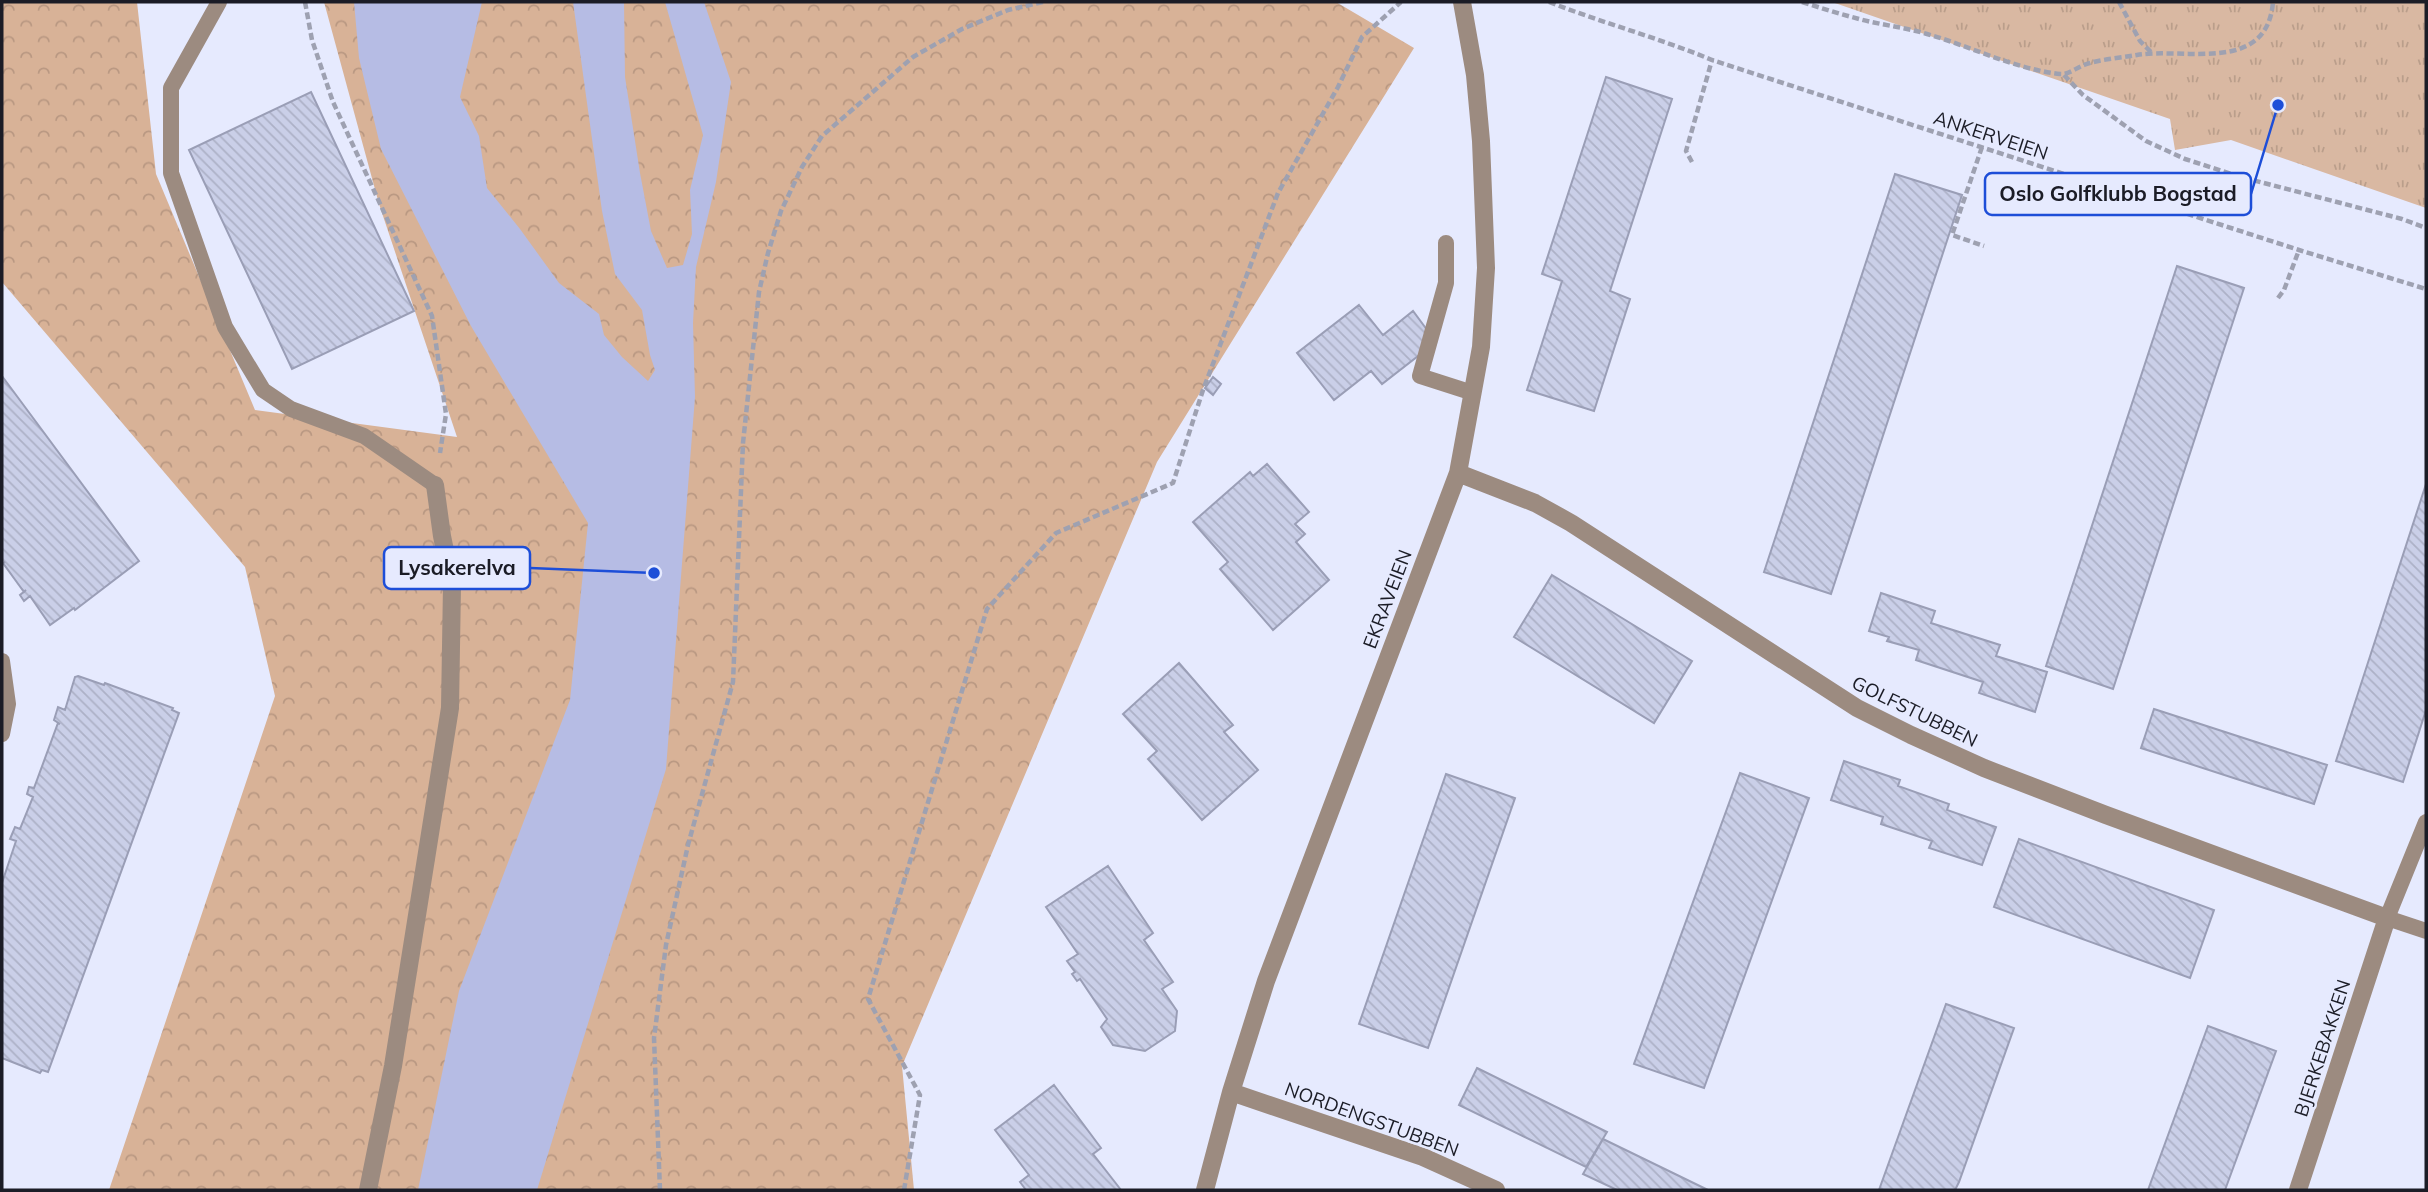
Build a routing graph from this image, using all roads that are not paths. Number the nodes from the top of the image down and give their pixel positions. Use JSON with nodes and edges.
{"nodes":[{"id":1,"x":219,"y":2,"type":"edge"},
{"id":2,"x":1462,"y":2,"type":"edge"},
{"id":3,"x":1446,"y":243,"type":"dead end"},
{"id":4,"x":1473,"y":393,"type":"junction"},
{"id":5,"x":1458,"y":473,"type":"junction"},
{"id":6,"x":435,"y":485,"type":"joint"},
{"id":7,"x":2,"y":662,"type":"edge"},
{"id":8,"x":2,"y":734,"type":"edge"},
{"id":9,"x":2426,"y":822,"type":"edge"},
{"id":10,"x":2387,"y":918,"type":"junction"},
{"id":11,"x":2426,"y":931,"type":"edge"},
{"id":12,"x":1231,"y":1092,"type":"junction"},
{"id":13,"x":369,"y":1190,"type":"edge"},
{"id":14,"x":1205,"y":1190,"type":"edge"},
{"id":15,"x":1496,"y":1190,"type":"edge"},
{"id":16,"x":2298,"y":1190,"type":"edge"}],
"edges":[{"from":1,"to":6,"type":"lane"},
{"from":2,"to":4,"type":"street","name":"EKRAVEIEN"},
{"from":3,"to":4,"type":"lane"},
{"from":4,"to":5,"type":"street","name":"EKRAVEIEN"},
{"from":5,"to":10,"type":"street","name":"GOLFSTUBBEN"},
{"from":5,"to":12,"type":"street","name":"EKRAVEIEN"},
{"from":6,"to":13,"type":"street"},
{"from":7,"to":8,"type":"lane"},
{"from":9,"to":10,"type":"lane","name":"BJERKEBAKKEN"},
{"from":10,"to":11,"type":"lane"},
{"from":10,"to":16,"type":"street","name":"BJERKEBAKKEN"},
{"from":12,"to":14,"type":"street","name":"EKRAVEIEN"},
{"from":12,"to":15,"type":"street","name":"NORDENGSTUBBEN"}]}
